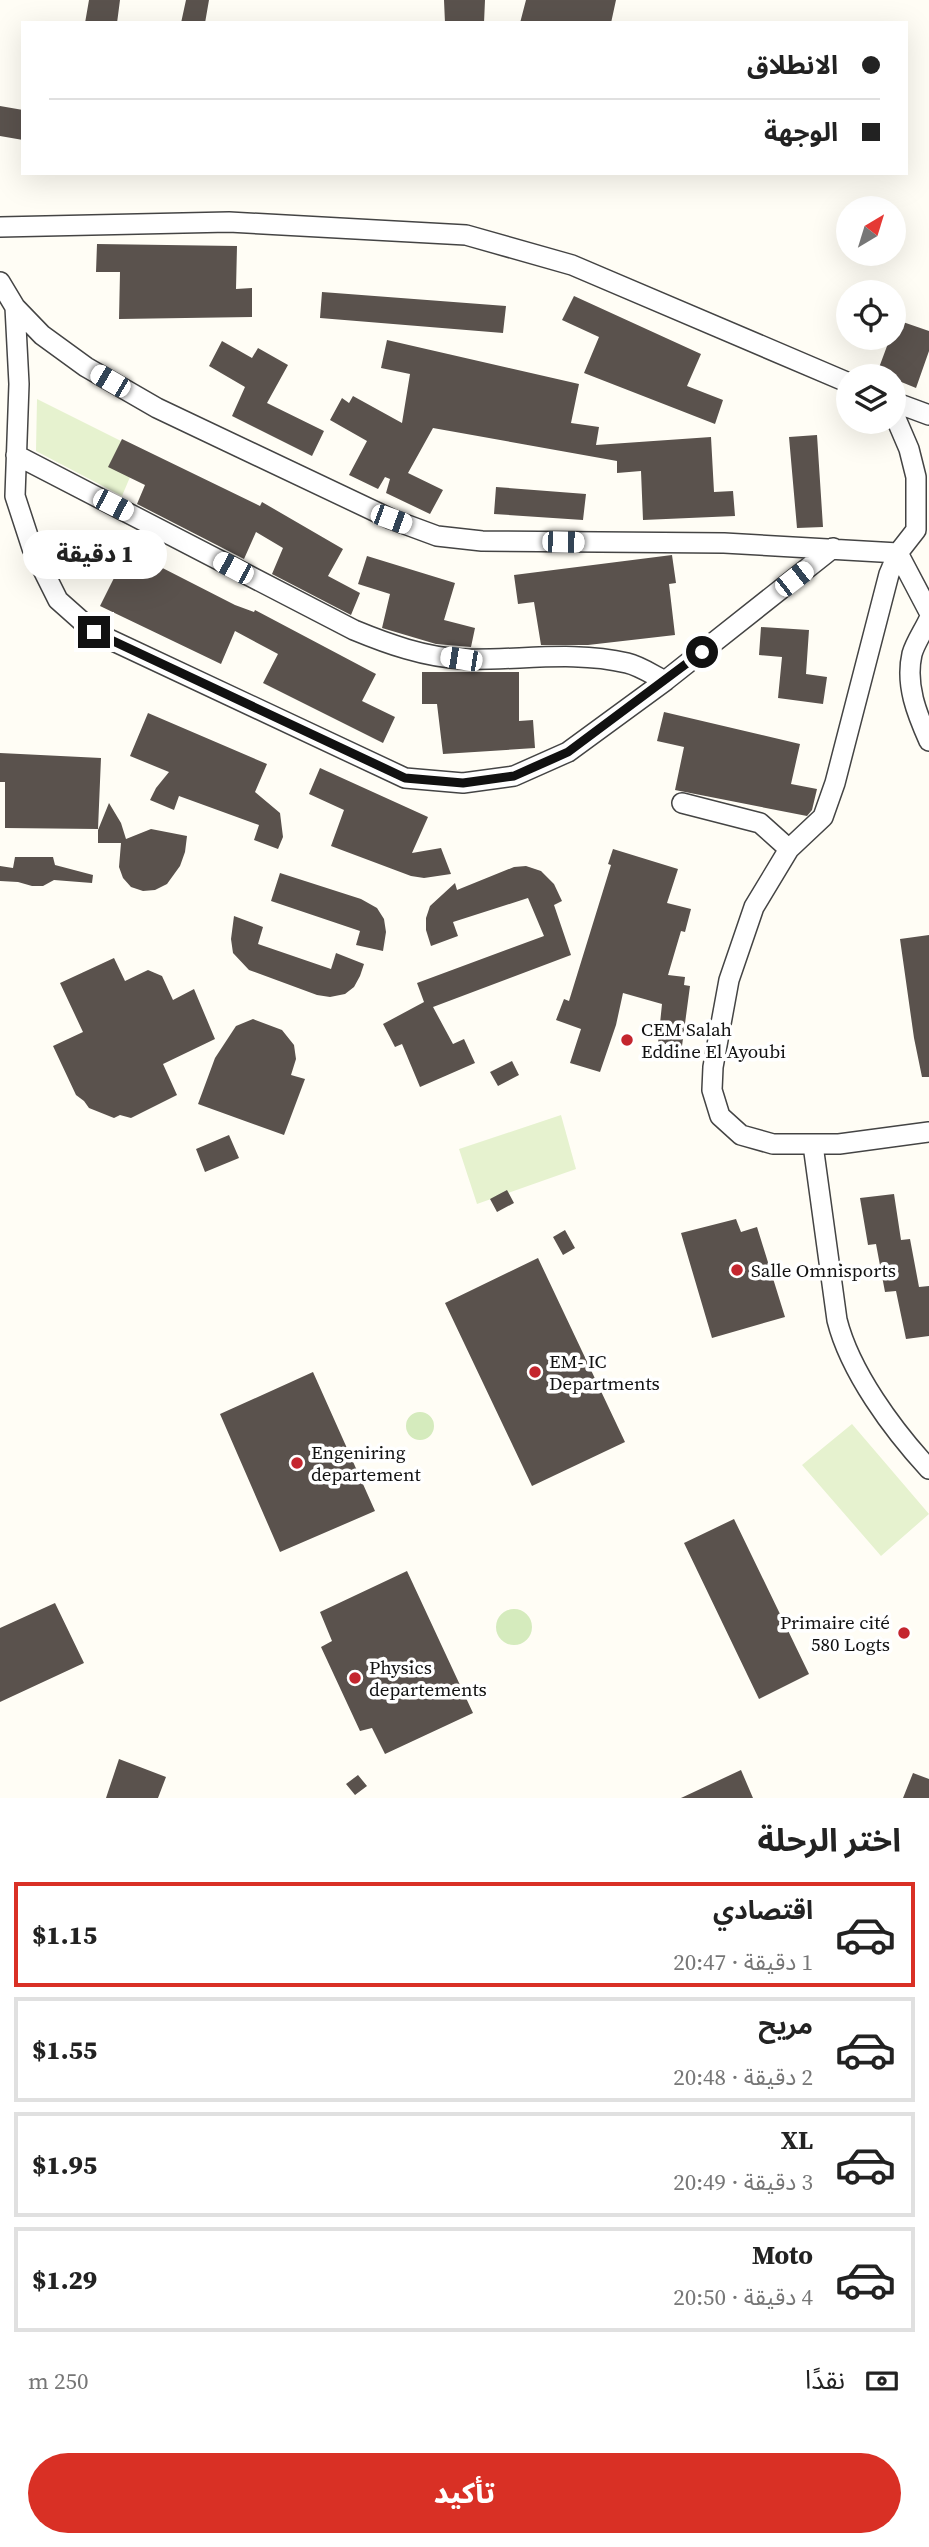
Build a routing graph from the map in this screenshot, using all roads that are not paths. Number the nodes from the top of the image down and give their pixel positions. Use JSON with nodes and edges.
{"nodes":[{"id":1,"x":0,"y":227,"type":"edge"},
{"id":2,"x":0,"y":282,"type":"edge"},
{"id":3,"x":15,"y":307,"type":"junction"},
{"id":4,"x":836,"y":377,"type":"edge"},
{"id":5,"x":906,"y":406,"type":"edge"},
{"id":6,"x":929,"y":415,"type":"edge"},
{"id":7,"x":903,"y":434,"type":"edge"},
{"id":8,"x":16,"y":455,"type":"junction"},
{"id":9,"x":833,"y":548,"type":"junction"},
{"id":10,"x":898,"y":553,"type":"junction"},
{"id":11,"x":929,"y":612,"type":"edge"},
{"id":12,"x":929,"y":619,"type":"edge"},
{"id":13,"x":665,"y":681,"type":"junction"},
{"id":14,"x":929,"y":741,"type":"edge"},
{"id":15,"x":682,"y":803,"type":"dead end"},
{"id":16,"x":789,"y":849,"type":"junction"},
{"id":17,"x":929,"y":1132,"type":"edge"},
{"id":18,"x":813,"y":1145,"type":"junction"},
{"id":19,"x":929,"y":1469,"type":"edge"}],
"edges":[{"from":1,"to":4,"type":"street"},
{"from":2,"to":3,"type":"street"},
{"from":3,"to":8,"type":"street"},
{"from":3,"to":9,"type":"street"},
{"from":5,"to":6,"type":"street"},
{"from":7,"to":10,"type":"street"},
{"from":8,"to":13,"type":"street"},
{"from":8,"to":13,"type":"street"},
{"from":9,"to":10,"type":"street"},
{"from":9,"to":13,"type":"street"},
{"from":10,"to":11,"type":"street"},
{"from":10,"to":16,"type":"street"},
{"from":12,"to":14,"type":"street"},
{"from":15,"to":16,"type":"street"},
{"from":16,"to":18,"type":"street"},
{"from":17,"to":18,"type":"street"},
{"from":18,"to":19,"type":"street"}]}
